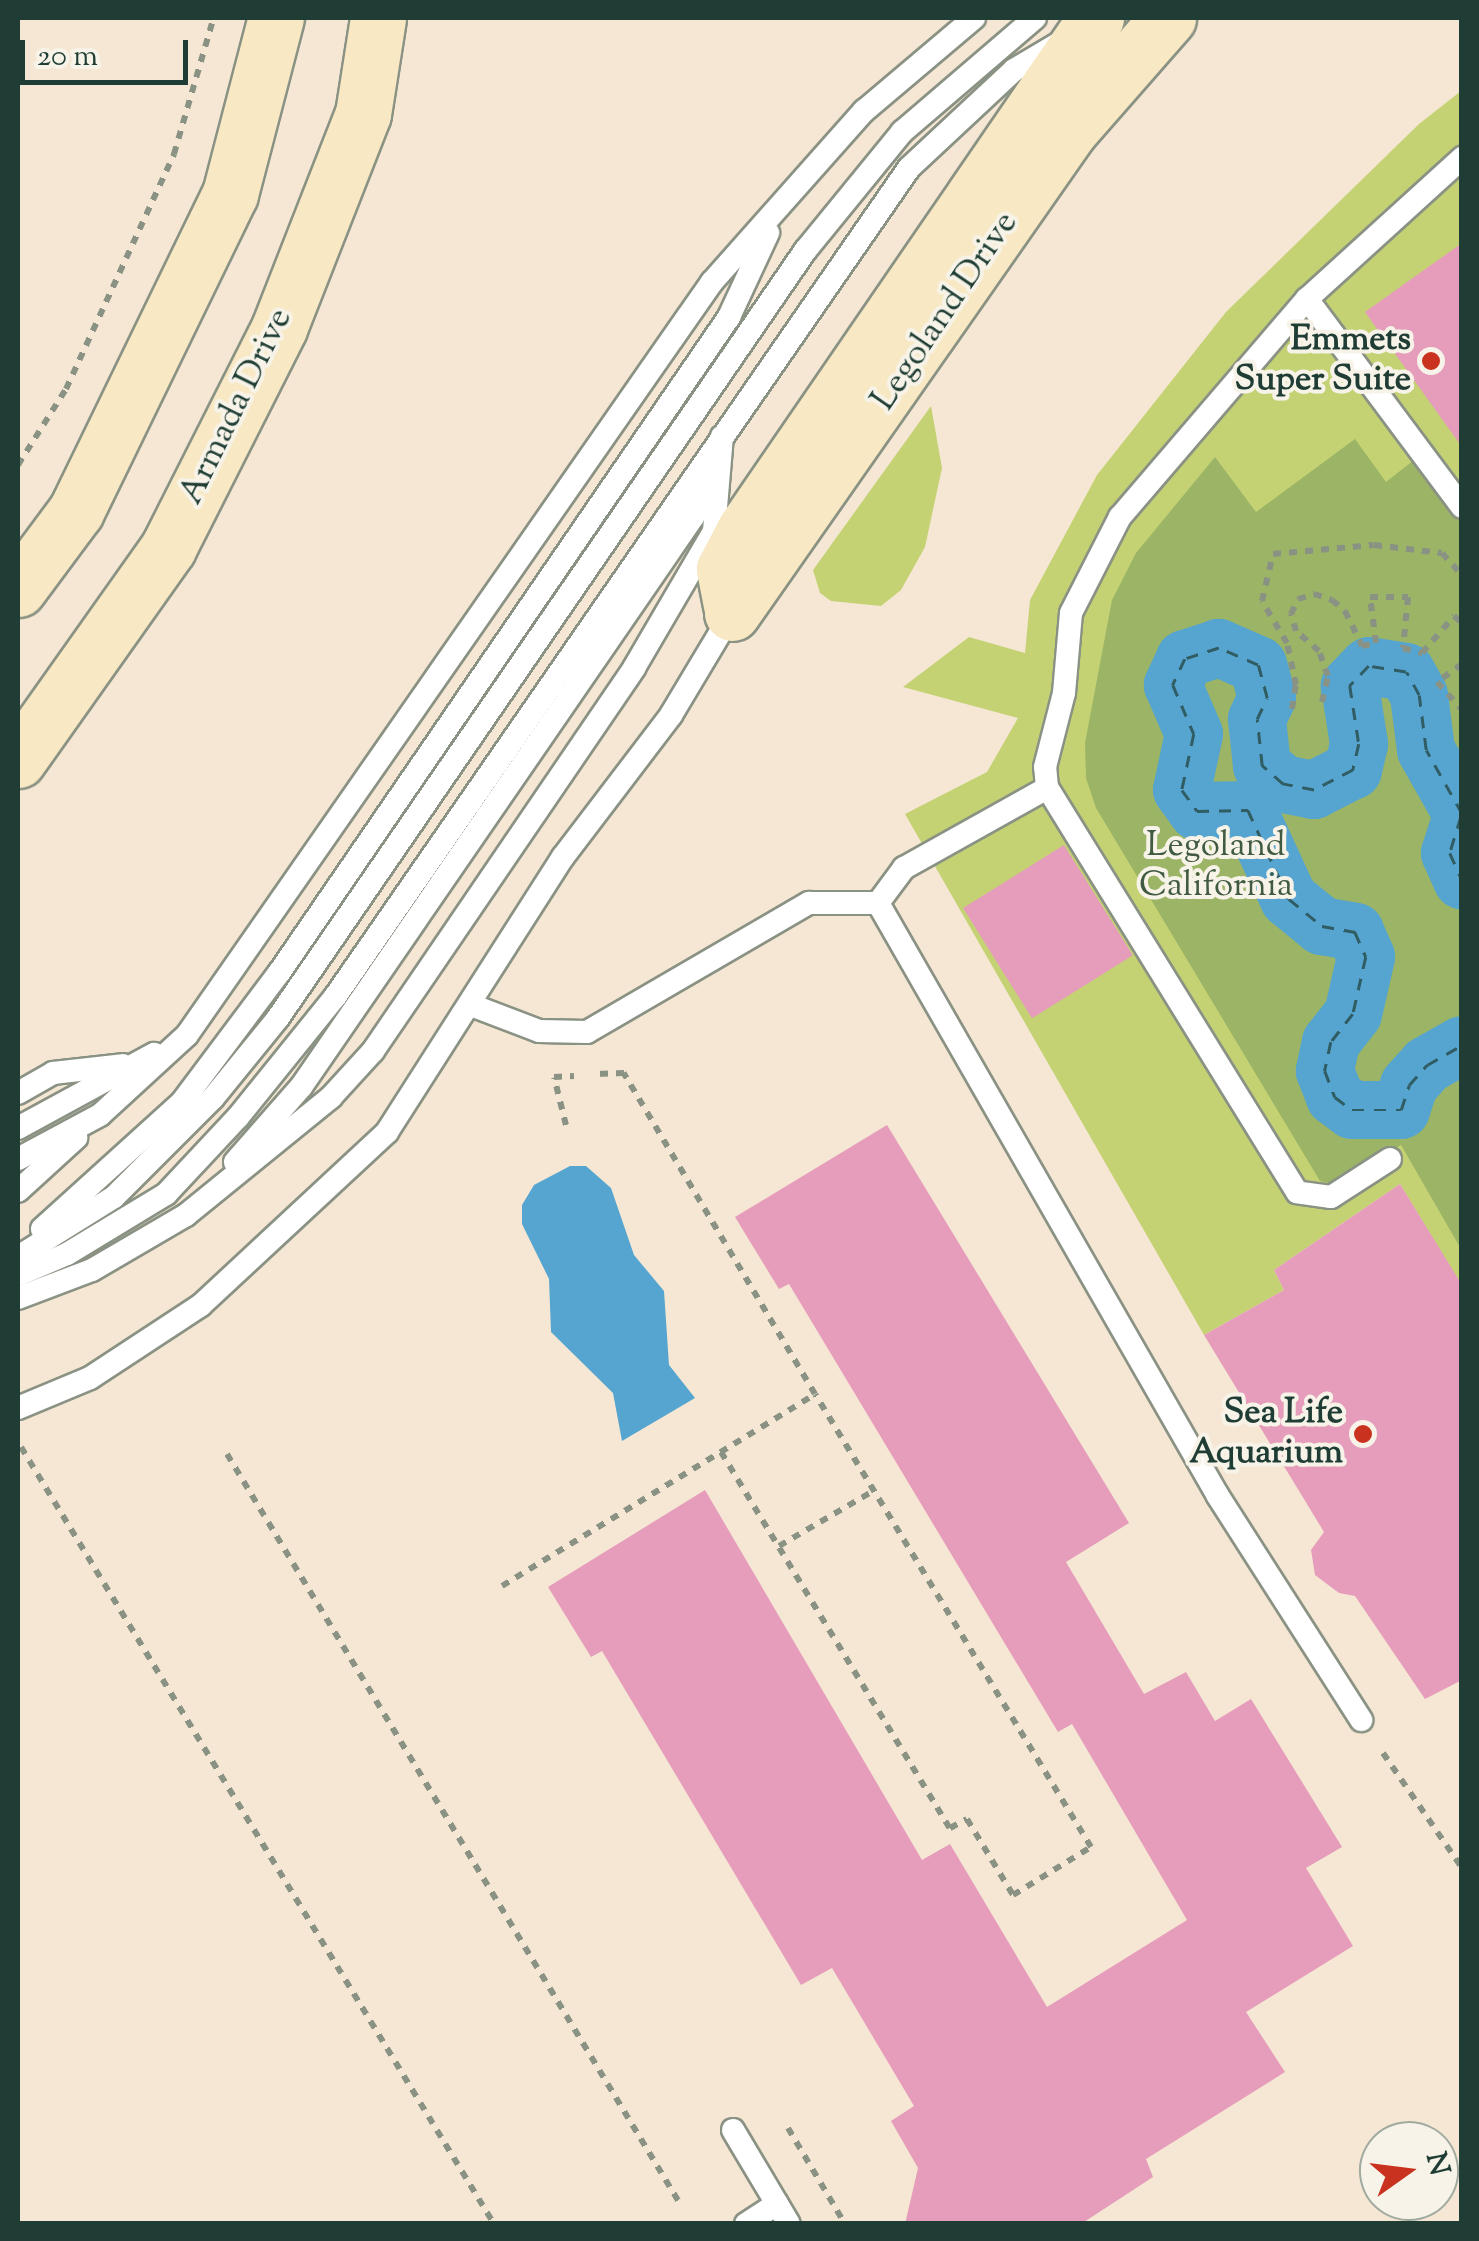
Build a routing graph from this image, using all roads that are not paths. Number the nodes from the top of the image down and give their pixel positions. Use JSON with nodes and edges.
{"nodes":[{"id":1,"x":276,"y":18,"type":"edge"},
{"id":2,"x":378,"y":18,"type":"edge"},
{"id":3,"x":974,"y":18,"type":"edge"},
{"id":4,"x":1168,"y":18,"type":"edge"},
{"id":5,"x":1072,"y":21,"type":"edge"},
{"id":6,"x":1462,"y":158,"type":"edge"},
{"id":7,"x":778,"y":213,"type":"junction"},
{"id":8,"x":1307,"y":298,"type":"junction"},
{"id":9,"x":723,"y":432,"type":"junction"},
{"id":10,"x":1462,"y":507,"type":"edge"},
{"id":11,"x":18,"y":589,"type":"edge"},
{"id":12,"x":732,"y":613,"type":"junction"},
{"id":13,"x":18,"y":760,"type":"edge"},
{"id":14,"x":1047,"y":788,"type":"junction"},
{"id":15,"x":878,"y":903,"type":"junction"},
{"id":16,"x":471,"y":1005,"type":"junction"},
{"id":17,"x":187,"y":1035,"type":"junction"},
{"id":18,"x":136,"y":1063,"type":"junction"},
{"id":19,"x":18,"y":1093,"type":"edge"},
{"id":20,"x":100,"y":1115,"type":"junction"},
{"id":21,"x":18,"y":1128,"type":"edge"},
{"id":22,"x":18,"y":1159,"type":"edge"},
{"id":23,"x":1390,"y":1160,"type":"dead end"},
{"id":24,"x":18,"y":1191,"type":"edge"},
{"id":25,"x":186,"y":1215,"type":"junction"},
{"id":26,"x":18,"y":1254,"type":"edge"},
{"id":27,"x":18,"y":1275,"type":"edge"},
{"id":28,"x":18,"y":1298,"type":"edge"},
{"id":29,"x":18,"y":1408,"type":"edge"},
{"id":30,"x":1361,"y":1720,"type":"road end"},
{"id":31,"x":732,"y":2130,"type":"dead end"},
{"id":32,"x":783,"y":2214,"type":"edge"},
{"id":33,"x":746,"y":2224,"type":"edge"}],
"edges":[{"from":1,"to":11,"type":"main road"},
{"from":2,"to":13,"type":"main road","name":"Armada Drive"},
{"from":3,"to":7,"type":"lane"},
{"from":4,"to":12,"type":"main road","name":"Legoland Drive"},
{"from":5,"to":9,"type":"lane"},
{"from":5,"to":12,"type":"main road","name":"Legoland Drive"},
{"from":5,"to":26,"type":"lane"},
{"from":6,"to":8,"type":"lane"},
{"from":7,"to":17,"type":"lane"},
{"from":7,"to":26,"type":"lane"},
{"from":8,"to":10,"type":"lane"},
{"from":8,"to":14,"type":"lane"},
{"from":9,"to":25,"type":"lane"},
{"from":9,"to":25,"type":"lane"},
{"from":9,"to":27,"type":"lane"},
{"from":12,"to":16,"type":"lane"},
{"from":14,"to":15,"type":"lane"},
{"from":14,"to":23,"type":"lane"},
{"from":15,"to":16,"type":"lane"},
{"from":15,"to":30,"type":"lane"},
{"from":16,"to":29,"type":"lane"},
{"from":17,"to":18,"type":"lane"},
{"from":17,"to":20,"type":"lane"},
{"from":18,"to":19,"type":"lane"},
{"from":18,"to":21,"type":"lane"},
{"from":20,"to":22,"type":"lane"},
{"from":20,"to":24,"type":"lane"},
{"from":25,"to":28,"type":"lane"},
{"from":31,"to":32,"type":"lane"},
{"from":32,"to":33,"type":"lane"}]}
